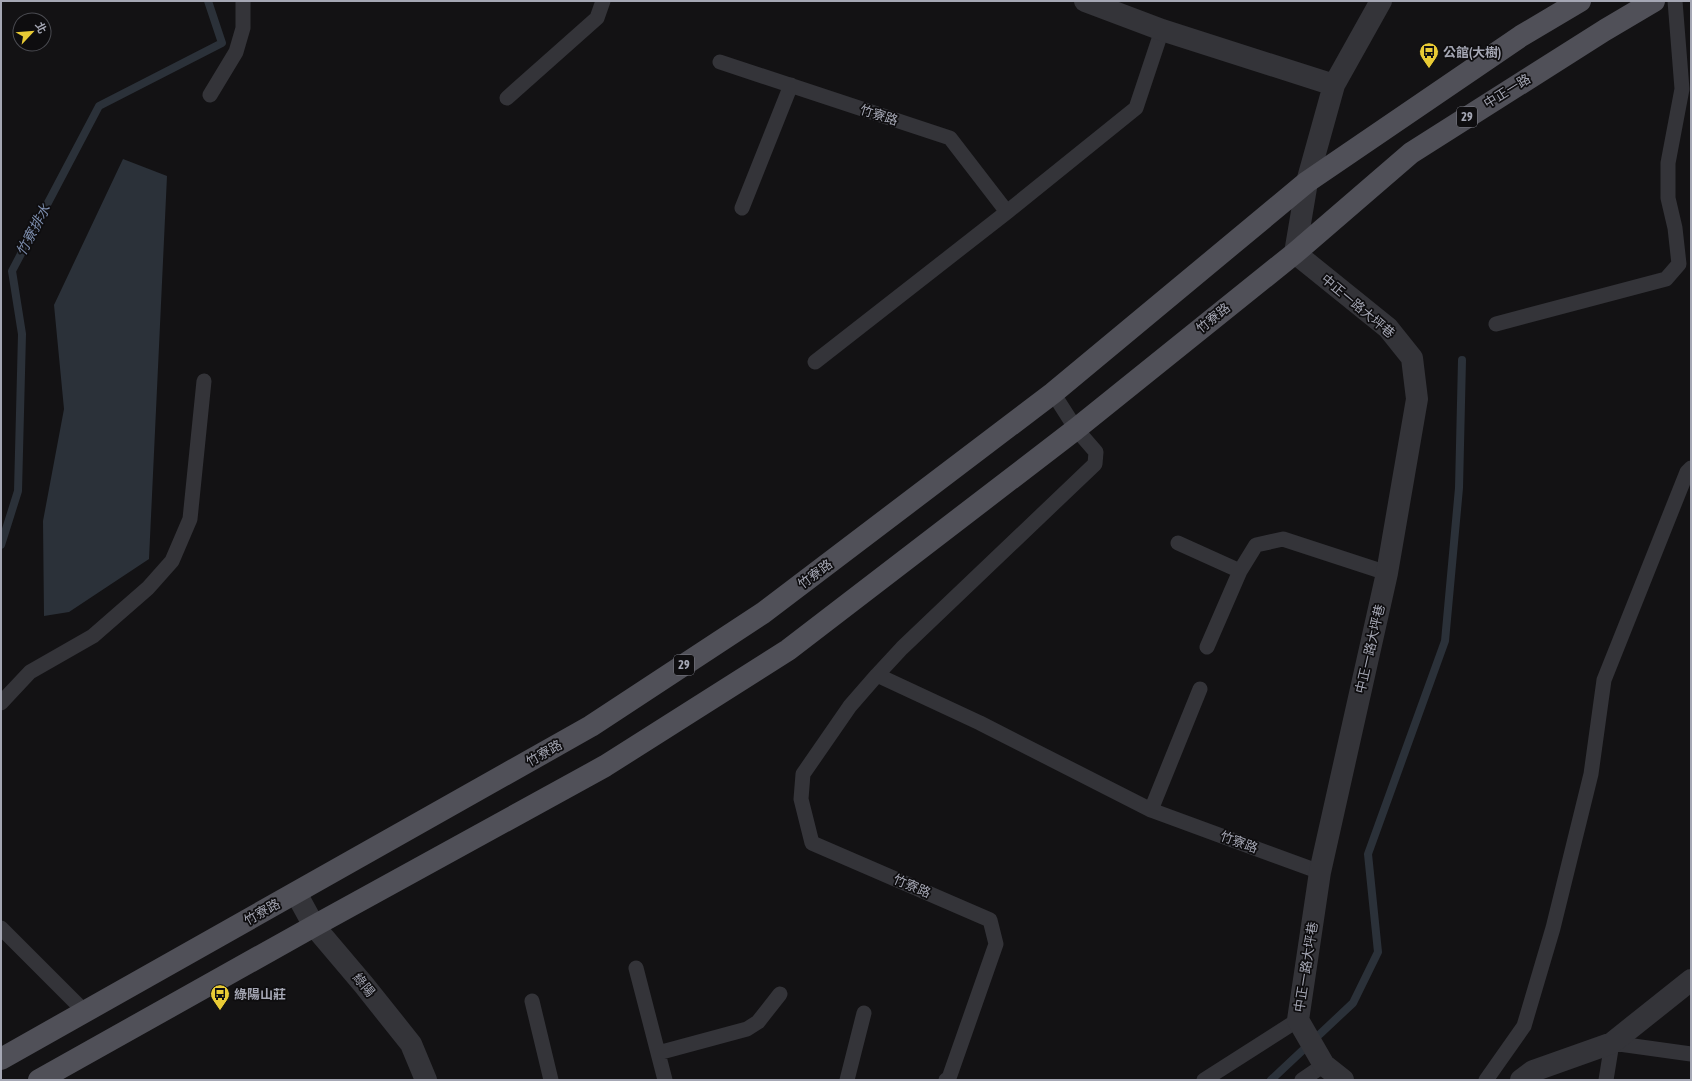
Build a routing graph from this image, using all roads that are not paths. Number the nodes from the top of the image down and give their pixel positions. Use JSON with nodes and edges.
{"nodes":[{"id":1,"x":243,"y":1,"type":"edge"},
{"id":2,"x":603,"y":1,"type":"edge"},
{"id":3,"x":1084,"y":1,"type":"edge"},
{"id":4,"x":1381,"y":1,"type":"edge"},
{"id":5,"x":1580,"y":1,"type":"edge"},
{"id":6,"x":1654,"y":1,"type":"edge"},
{"id":7,"x":1675,"y":1,"type":"edge"},
{"id":8,"x":1162,"y":30,"type":"junction"},
{"id":9,"x":720,"y":62,"type":"dead end"},
{"id":10,"x":791,"y":85,"type":"junction"},
{"id":11,"x":1334,"y":85,"type":"junction"},
{"id":12,"x":210,"y":95,"type":"dead end"},
{"id":13,"x":507,"y":98,"type":"dead end"},
{"id":14,"x":1306,"y":182,"type":"junction"},
{"id":15,"x":742,"y":208,"type":"dead end"},
{"id":16,"x":1007,"y":212,"type":"junction"},
{"id":17,"x":1295,"y":253,"type":"junction"},
{"id":18,"x":1496,"y":324,"type":"dead end"},
{"id":19,"x":815,"y":362,"type":"dead end"},
{"id":20,"x":204,"y":381,"type":"dead end"},
{"id":21,"x":1053,"y":393,"type":"junction"},
{"id":22,"x":1076,"y":429,"type":"junction"},
{"id":23,"x":1691,"y":468,"type":"edge"},
{"id":24,"x":1178,"y":543,"type":"dead end"},
{"id":25,"x":1240,"y":571,"type":"junction"},
{"id":26,"x":1388,"y":573,"type":"junction"},
{"id":27,"x":1207,"y":647,"type":"dead end"},
{"id":28,"x":877,"y":675,"type":"junction"},
{"id":29,"x":1200,"y":689,"type":"dead end"},
{"id":30,"x":1,"y":702,"type":"edge"},
{"id":31,"x":1151,"y":810,"type":"junction"},
{"id":32,"x":1320,"y":872,"type":"junction"},
{"id":33,"x":296,"y":893,"type":"junction"},
{"id":34,"x":314,"y":926,"type":"junction"},
{"id":35,"x":1,"y":928,"type":"edge"},
{"id":36,"x":636,"y":968,"type":"dead end"},
{"id":37,"x":1691,"y":980,"type":"edge"},
{"id":38,"x":780,"y":994,"type":"dead end"},
{"id":39,"x":532,"y":1001,"type":"dead end"},
{"id":40,"x":84,"y":1012,"type":"junction"},
{"id":41,"x":864,"y":1013,"type":"dead end"},
{"id":42,"x":1298,"y":1020,"type":"junction"},
{"id":43,"x":1612,"y":1043,"type":"junction"},
{"id":44,"x":658,"y":1053,"type":"junction"},
{"id":45,"x":1691,"y":1054,"type":"edge"},
{"id":46,"x":1,"y":1059,"type":"edge"},
{"id":47,"x":1324,"y":1066,"type":"junction"},
{"id":48,"x":38,"y":1080,"type":"edge"},
{"id":49,"x":426,"y":1080,"type":"edge"},
{"id":50,"x":551,"y":1080,"type":"edge"},
{"id":51,"x":665,"y":1080,"type":"edge"},
{"id":52,"x":847,"y":1080,"type":"edge"},
{"id":53,"x":946,"y":1080,"type":"edge"},
{"id":54,"x":1204,"y":1080,"type":"edge"},
{"id":55,"x":1302,"y":1080,"type":"edge"},
{"id":56,"x":1343,"y":1080,"type":"edge"},
{"id":57,"x":1486,"y":1080,"type":"edge"},
{"id":58,"x":1521,"y":1080,"type":"edge"},
{"id":59,"x":1606,"y":1080,"type":"edge"}],
"edges":[{"from":1,"to":12,"type":"lane"},
{"from":2,"to":13,"type":"lane"},
{"from":3,"to":8,"type":"street"},
{"from":4,"to":11,"type":"street"},
{"from":5,"to":14,"type":"main road","number":"29"},
{"from":6,"to":17,"type":"main road","name":"中正一路","number":"29"},
{"from":7,"to":18,"type":"lane"},
{"from":8,"to":11,"type":"street"},
{"from":8,"to":16,"type":"lane"},
{"from":9,"to":10,"type":"lane","name":"竹寮路"},
{"from":10,"to":15,"type":"lane"},
{"from":10,"to":16,"type":"lane","name":"竹寮路"},
{"from":11,"to":14,"type":"street"},
{"from":14,"to":17,"type":"street"},
{"from":14,"to":21,"type":"main road","name":"竹寮路","number":"29"},
{"from":16,"to":19,"type":"lane"},
{"from":17,"to":22,"type":"main road","name":"竹寮路","number":"29"},
{"from":17,"to":26,"type":"street","name":"中正一路大坪巷"},
{"from":20,"to":30,"type":"lane"},
{"from":21,"to":22,"type":"lane","name":"竹寮路"},
{"from":21,"to":33,"type":"main road","name":"竹寮路","number":"29"},
{"from":22,"to":28,"type":"lane","name":"竹寮路"},
{"from":22,"to":34,"type":"main road","name":"竹寮路","number":"29"},
{"from":23,"to":57,"type":"lane"},
{"from":24,"to":25,"type":"lane"},
{"from":25,"to":26,"type":"lane"},
{"from":25,"to":27,"type":"lane"},
{"from":26,"to":32,"type":"street","name":"中正一路大坪巷"},
{"from":28,"to":31,"type":"lane","name":"竹寮路"},
{"from":28,"to":53,"type":"lane","name":"竹寮路"},
{"from":29,"to":31,"type":"lane"},
{"from":31,"to":32,"type":"lane","name":"竹寮路"},
{"from":32,"to":42,"type":"street","name":"中正一路大坪巷"},
{"from":33,"to":34,"type":"street","name":"綠陽"},
{"from":33,"to":40,"type":"main road","name":"竹寮路","number":"29"},
{"from":34,"to":48,"type":"main road","name":"竹寮路","number":"29"},
{"from":34,"to":49,"type":"street","name":"綠陽"},
{"from":35,"to":40,"type":"lane"},
{"from":36,"to":44,"type":"lane"},
{"from":37,"to":43,"type":"street"},
{"from":38,"to":44,"type":"lane"},
{"from":39,"to":50,"type":"lane"},
{"from":40,"to":46,"type":"main road","name":"竹寮路","number":"29"},
{"from":41,"to":52,"type":"lane"},
{"from":42,"to":47,"type":"street","name":"中正一路大坪巷"},
{"from":42,"to":54,"type":"lane"},
{"from":43,"to":45,"type":"lane"},
{"from":43,"to":58,"type":"street"},
{"from":43,"to":59,"type":"lane"},
{"from":44,"to":51,"type":"lane"},
{"from":47,"to":55,"type":"lane"},
{"from":47,"to":56,"type":"street","name":"中正一路大坪巷"}]}
